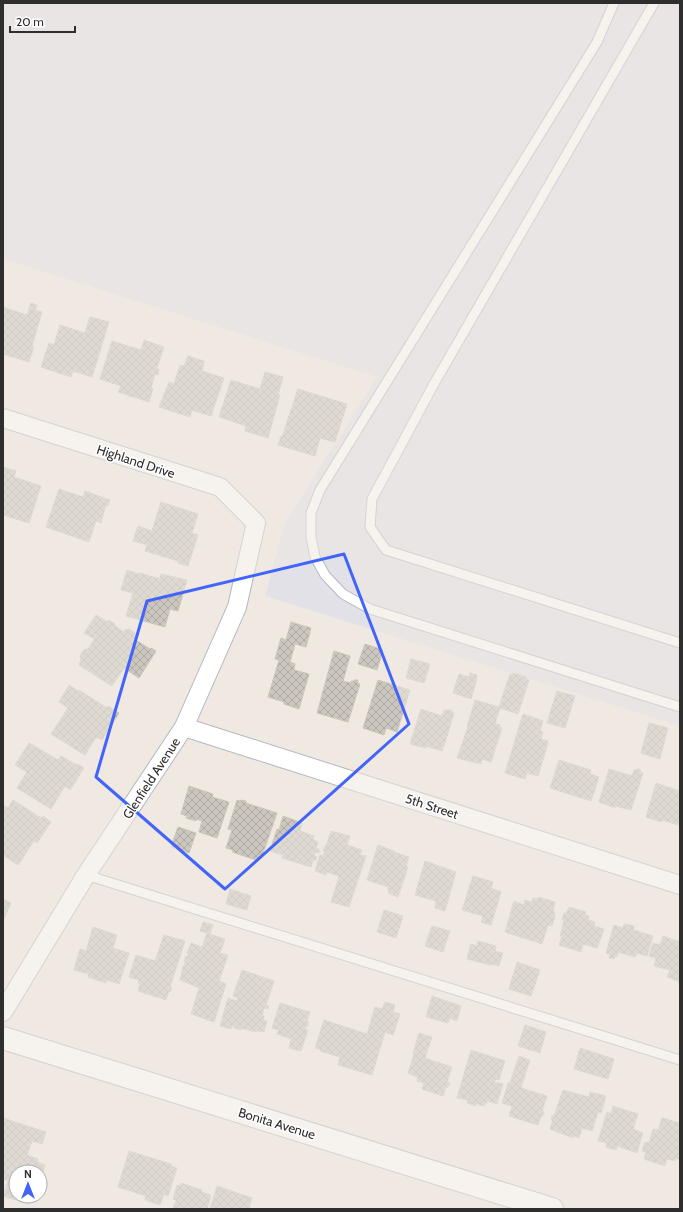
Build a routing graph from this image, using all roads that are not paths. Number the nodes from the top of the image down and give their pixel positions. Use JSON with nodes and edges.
{"nodes":[{"id":1,"x":614,"y":3,"type":"edge"},
{"id":2,"x":654,"y":3,"type":"edge"},
{"id":3,"x":3,"y":418,"type":"edge"},
{"id":4,"x":256,"y":523,"type":"joint"},
{"id":5,"x":680,"y":643,"type":"edge"},
{"id":6,"x":680,"y":707,"type":"edge"},
{"id":7,"x":184,"y":727,"type":"junction"},
{"id":8,"x":86,"y":875,"type":"junction"},
{"id":9,"x":680,"y":885,"type":"edge"},
{"id":10,"x":3,"y":1012,"type":"edge"},
{"id":11,"x":3,"y":1038,"type":"edge"},
{"id":12,"x":680,"y":1060,"type":"edge"},
{"id":13,"x":552,"y":1209,"type":"edge"}],
"edges":[{"from":1,"to":6,"type":"lane"},
{"from":2,"to":5,"type":"lane"},
{"from":3,"to":4,"type":"street","name":"Highland Drive"},
{"from":4,"to":7,"type":"street","name":"Glenfield Avenue"},
{"from":7,"to":8,"type":"street","name":"Glenfield Avenue"},
{"from":7,"to":9,"type":"street","name":"5th Street"},
{"from":8,"to":10,"type":"street","name":"Glenfield Avenue"},
{"from":8,"to":12,"type":"lane"},
{"from":11,"to":13,"type":"main road","name":"Bonita Avenue"}]}
